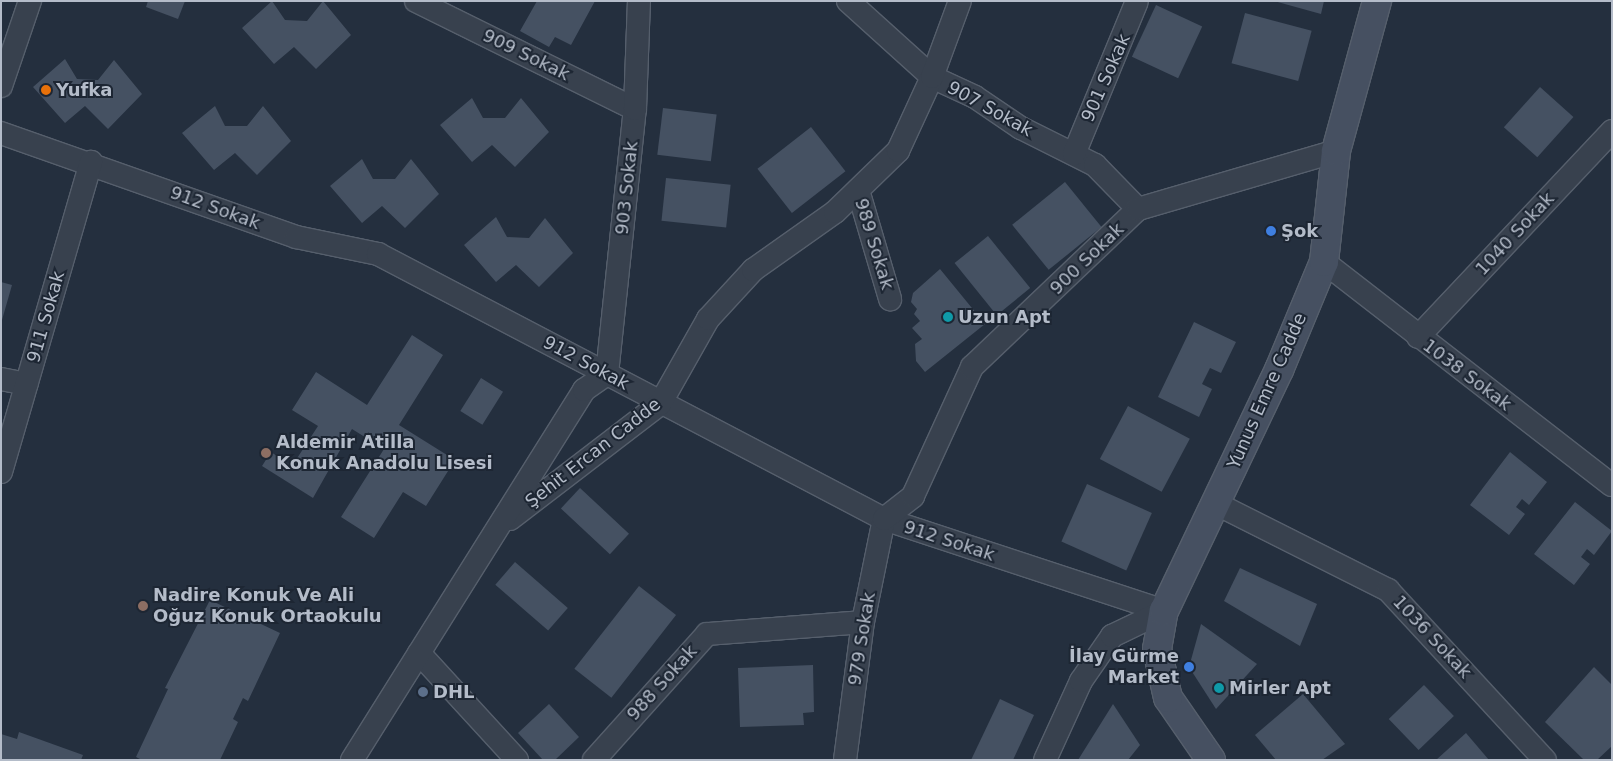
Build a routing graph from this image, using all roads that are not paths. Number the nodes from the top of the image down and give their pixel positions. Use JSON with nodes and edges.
{"nodes":[{"id":1,"x":30,"y":1,"type":"edge"},
{"id":2,"x":416,"y":1,"type":"edge"},
{"id":3,"x":639,"y":1,"type":"edge"},
{"id":4,"x":848,"y":1,"type":"edge"},
{"id":5,"x":960,"y":1,"type":"edge"},
{"id":6,"x":1137,"y":1,"type":"edge"},
{"id":7,"x":1377,"y":1,"type":"edge"},
{"id":8,"x":932,"y":78,"type":"junction"},
{"id":9,"x":1,"y":86,"type":"edge"},
{"id":10,"x":635,"y":109,"type":"junction"},
{"id":11,"x":1612,"y":131,"type":"edge"},
{"id":12,"x":1,"y":133,"type":"edge"},
{"id":13,"x":1336,"y":151,"type":"junction"},
{"id":14,"x":1074,"y":154,"type":"junction"},
{"id":15,"x":92,"y":162,"type":"junction"},
{"id":16,"x":858,"y":190,"type":"junction"},
{"id":17,"x":1138,"y":209,"type":"junction"},
{"id":18,"x":1324,"y":262,"type":"junction"},
{"id":19,"x":890,"y":299,"type":"dead end"},
{"id":20,"x":1418,"y":337,"type":"junction"},
{"id":21,"x":607,"y":374,"type":"junction"},
{"id":22,"x":1,"y":379,"type":"edge"},
{"id":23,"x":27,"y":384,"type":"junction"},
{"id":24,"x":660,"y":404,"type":"junction"},
{"id":25,"x":1,"y":472,"type":"edge"},
{"id":26,"x":1612,"y":485,"type":"edge"},
{"id":27,"x":1215,"y":503,"type":"junction"},
{"id":28,"x":884,"y":519,"type":"junction"},
{"id":29,"x":500,"y":526,"type":"junction"},
{"id":30,"x":1164,"y":611,"type":"junction"},
{"id":31,"x":863,"y":622,"type":"junction"},
{"id":32,"x":419,"y":653,"type":"junction"},
{"id":33,"x":352,"y":760,"type":"edge"},
{"id":34,"x":517,"y":760,"type":"edge"},
{"id":35,"x":594,"y":760,"type":"edge"},
{"id":36,"x":845,"y":760,"type":"edge"},
{"id":37,"x":1045,"y":760,"type":"edge"},
{"id":38,"x":1211,"y":760,"type":"edge"},
{"id":39,"x":1545,"y":760,"type":"edge"}],
"edges":[{"from":1,"to":9,"type":"street"},
{"from":2,"to":10,"type":"street","name":"909 Sokak"},
{"from":3,"to":10,"type":"street","name":"903 Sokak"},
{"from":4,"to":8,"type":"street","name":"907 Sokak"},
{"from":5,"to":8,"type":"street","name":"Şehit Ercan Cadde"},
{"from":6,"to":14,"type":"street","name":"901 Sokak"},
{"from":7,"to":13,"type":"street","name":"Yunus Emre Cadde"},
{"from":8,"to":14,"type":"street","name":"907 Sokak"},
{"from":8,"to":16,"type":"street","name":"Şehit Ercan Cadde"},
{"from":10,"to":21,"type":"street","name":"903 Sokak"},
{"from":11,"to":20,"type":"street","name":"1040 Sokak"},
{"from":12,"to":15,"type":"street","name":"912 Sokak"},
{"from":13,"to":17,"type":"street","name":"900 Sokak"},
{"from":13,"to":18,"type":"street","name":"Yunus Emre Cadde"},
{"from":14,"to":17,"type":"street","name":"907 Sokak"},
{"from":15,"to":21,"type":"street","name":"912 Sokak"},
{"from":15,"to":23,"type":"street","name":"911 Sokak"},
{"from":16,"to":19,"type":"street","name":"989 Sokak"},
{"from":16,"to":24,"type":"street","name":"Şehit Ercan Cadde"},
{"from":17,"to":28,"type":"street","name":"900 Sokak"},
{"from":18,"to":20,"type":"street","name":"1038 Sokak"},
{"from":18,"to":27,"type":"street","name":"Yunus Emre Cadde"},
{"from":20,"to":26,"type":"street","name":"1038 Sokak"},
{"from":21,"to":24,"type":"street","name":"912 Sokak"},
{"from":21,"to":29,"type":"street","name":"Şehit Ercan Cadde"},
{"from":22,"to":23,"type":"street"},
{"from":23,"to":25,"type":"street","name":"911 Sokak"},
{"from":24,"to":28,"type":"street","name":"912 Sokak"},
{"from":24,"to":29,"type":"street","name":"Şehit Ercan Cadde"},
{"from":27,"to":30,"type":"street","name":"Yunus Emre Cadde"},
{"from":27,"to":39,"type":"street","name":"1036 Sokak"},
{"from":28,"to":30,"type":"street","name":"912 Sokak"},
{"from":28,"to":31,"type":"street","name":"979 Sokak"},
{"from":29,"to":32,"type":"street","name":"Şehit Ercan Cadde"},
{"from":30,"to":37,"type":"street"},
{"from":30,"to":38,"type":"street","name":"Yunus Emre Cadde"},
{"from":31,"to":35,"type":"street","name":"988 Sokak"},
{"from":31,"to":36,"type":"street","name":"979 Sokak"},
{"from":32,"to":33,"type":"street","name":"Şehit Ercan Cadde"},
{"from":32,"to":34,"type":"street"}]}
